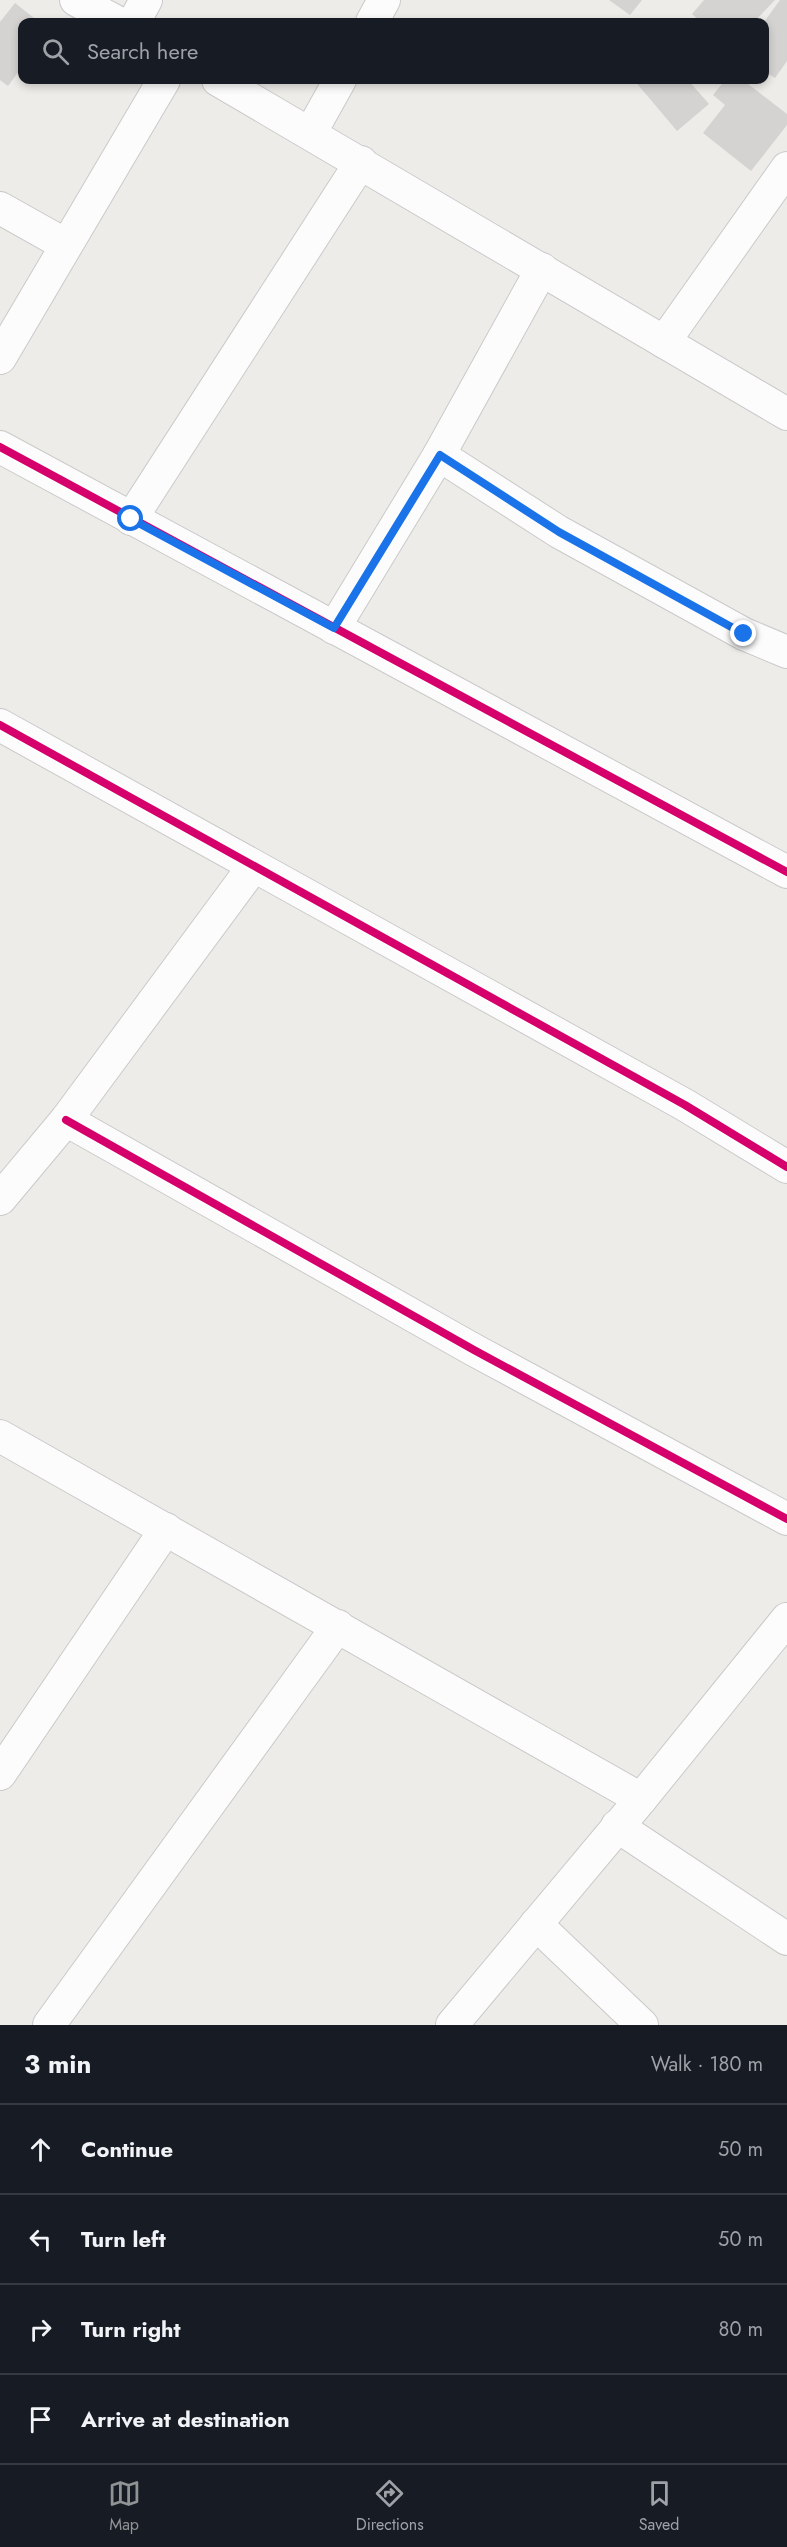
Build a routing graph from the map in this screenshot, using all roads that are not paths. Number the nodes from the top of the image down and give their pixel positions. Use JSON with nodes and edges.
{"nodes":[{"id":1,"x":76,"y":0,"type":"edge"},
{"id":2,"x":146,"y":0,"type":"edge"},
{"id":3,"x":384,"y":0,"type":"edge"},
{"id":4,"x":110,"y":18,"type":"edge"},
{"id":5,"x":136,"y":18,"type":"edge"},
{"id":6,"x":374,"y":18,"type":"edge"},
{"id":7,"x":162,"y":84,"type":"edge"},
{"id":8,"x":225,"y":84,"type":"edge"},
{"id":9,"x":338,"y":84,"type":"edge"},
{"id":10,"x":310,"y":132,"type":"junction"},
{"id":11,"x":361,"y":162,"type":"junction"},
{"id":12,"x":787,"y":168,"type":"edge"},
{"id":13,"x":0,"y":208,"type":"edge"},
{"id":14,"x":66,"y":245,"type":"junction"},
{"id":15,"x":542,"y":269,"type":"junction"},
{"id":16,"x":664,"y":342,"type":"junction"},
{"id":17,"x":0,"y":358,"type":"edge"},
{"id":18,"x":787,"y":414,"type":"edge"},
{"id":19,"x":0,"y":447,"type":"edge"},
{"id":20,"x":440,"y":455,"type":"junction"},
{"id":21,"x":131,"y":519,"type":"junction"},
{"id":22,"x":334,"y":628,"type":"junction"},
{"id":23,"x":787,"y":652,"type":"edge"},
{"id":24,"x":0,"y":724,"type":"edge"},
{"id":25,"x":253,"y":867,"type":"junction"},
{"id":26,"x":787,"y":872,"type":"edge"},
{"id":27,"x":66,"y":1120,"type":"junction"},
{"id":28,"x":787,"y":1167,"type":"edge"},
{"id":29,"x":0,"y":1199,"type":"edge"},
{"id":30,"x":0,"y":1436,"type":"edge"},
{"id":31,"x":787,"y":1519,"type":"edge"},
{"id":32,"x":166,"y":1529,"type":"junction"},
{"id":33,"x":787,"y":1619,"type":"edge"},
{"id":34,"x":338,"y":1626,"type":"junction"},
{"id":35,"x":0,"y":1774,"type":"edge"},
{"id":36,"x":641,"y":1799,"type":"junction"},
{"id":37,"x":617,"y":1826,"type":"junction"},
{"id":38,"x":536,"y":1924,"type":"junction"},
{"id":39,"x":787,"y":1939,"type":"edge"},
{"id":40,"x":49,"y":2025,"type":"edge"},
{"id":41,"x":452,"y":2025,"type":"edge"},
{"id":42,"x":642,"y":2025,"type":"edge"}],
"edges":[{"from":1,"to":4,"type":"street"},
{"from":2,"to":5,"type":"street"},
{"from":3,"to":6,"type":"street"},
{"from":7,"to":14,"type":"street"},
{"from":8,"to":10,"type":"street"},
{"from":9,"to":10,"type":"street"},
{"from":10,"to":11,"type":"street"},
{"from":11,"to":15,"type":"street"},
{"from":11,"to":21,"type":"street"},
{"from":12,"to":16,"type":"street"},
{"from":13,"to":14,"type":"street"},
{"from":14,"to":17,"type":"street"},
{"from":15,"to":16,"type":"street"},
{"from":15,"to":20,"type":"street"},
{"from":16,"to":18,"type":"street"},
{"from":19,"to":21,"type":"street"},
{"from":20,"to":22,"type":"street"},
{"from":20,"to":23,"type":"street"},
{"from":21,"to":22,"type":"street"},
{"from":22,"to":26,"type":"street"},
{"from":24,"to":25,"type":"street"},
{"from":25,"to":27,"type":"street"},
{"from":25,"to":28,"type":"street"},
{"from":27,"to":29,"type":"street"},
{"from":27,"to":31,"type":"street"},
{"from":30,"to":32,"type":"street"},
{"from":32,"to":34,"type":"street"},
{"from":32,"to":35,"type":"street"},
{"from":33,"to":36,"type":"street"},
{"from":34,"to":36,"type":"street"},
{"from":34,"to":40,"type":"street"},
{"from":36,"to":37,"type":"street"},
{"from":37,"to":38,"type":"street"},
{"from":37,"to":39,"type":"street"},
{"from":38,"to":41,"type":"street"},
{"from":38,"to":42,"type":"street"}]}
